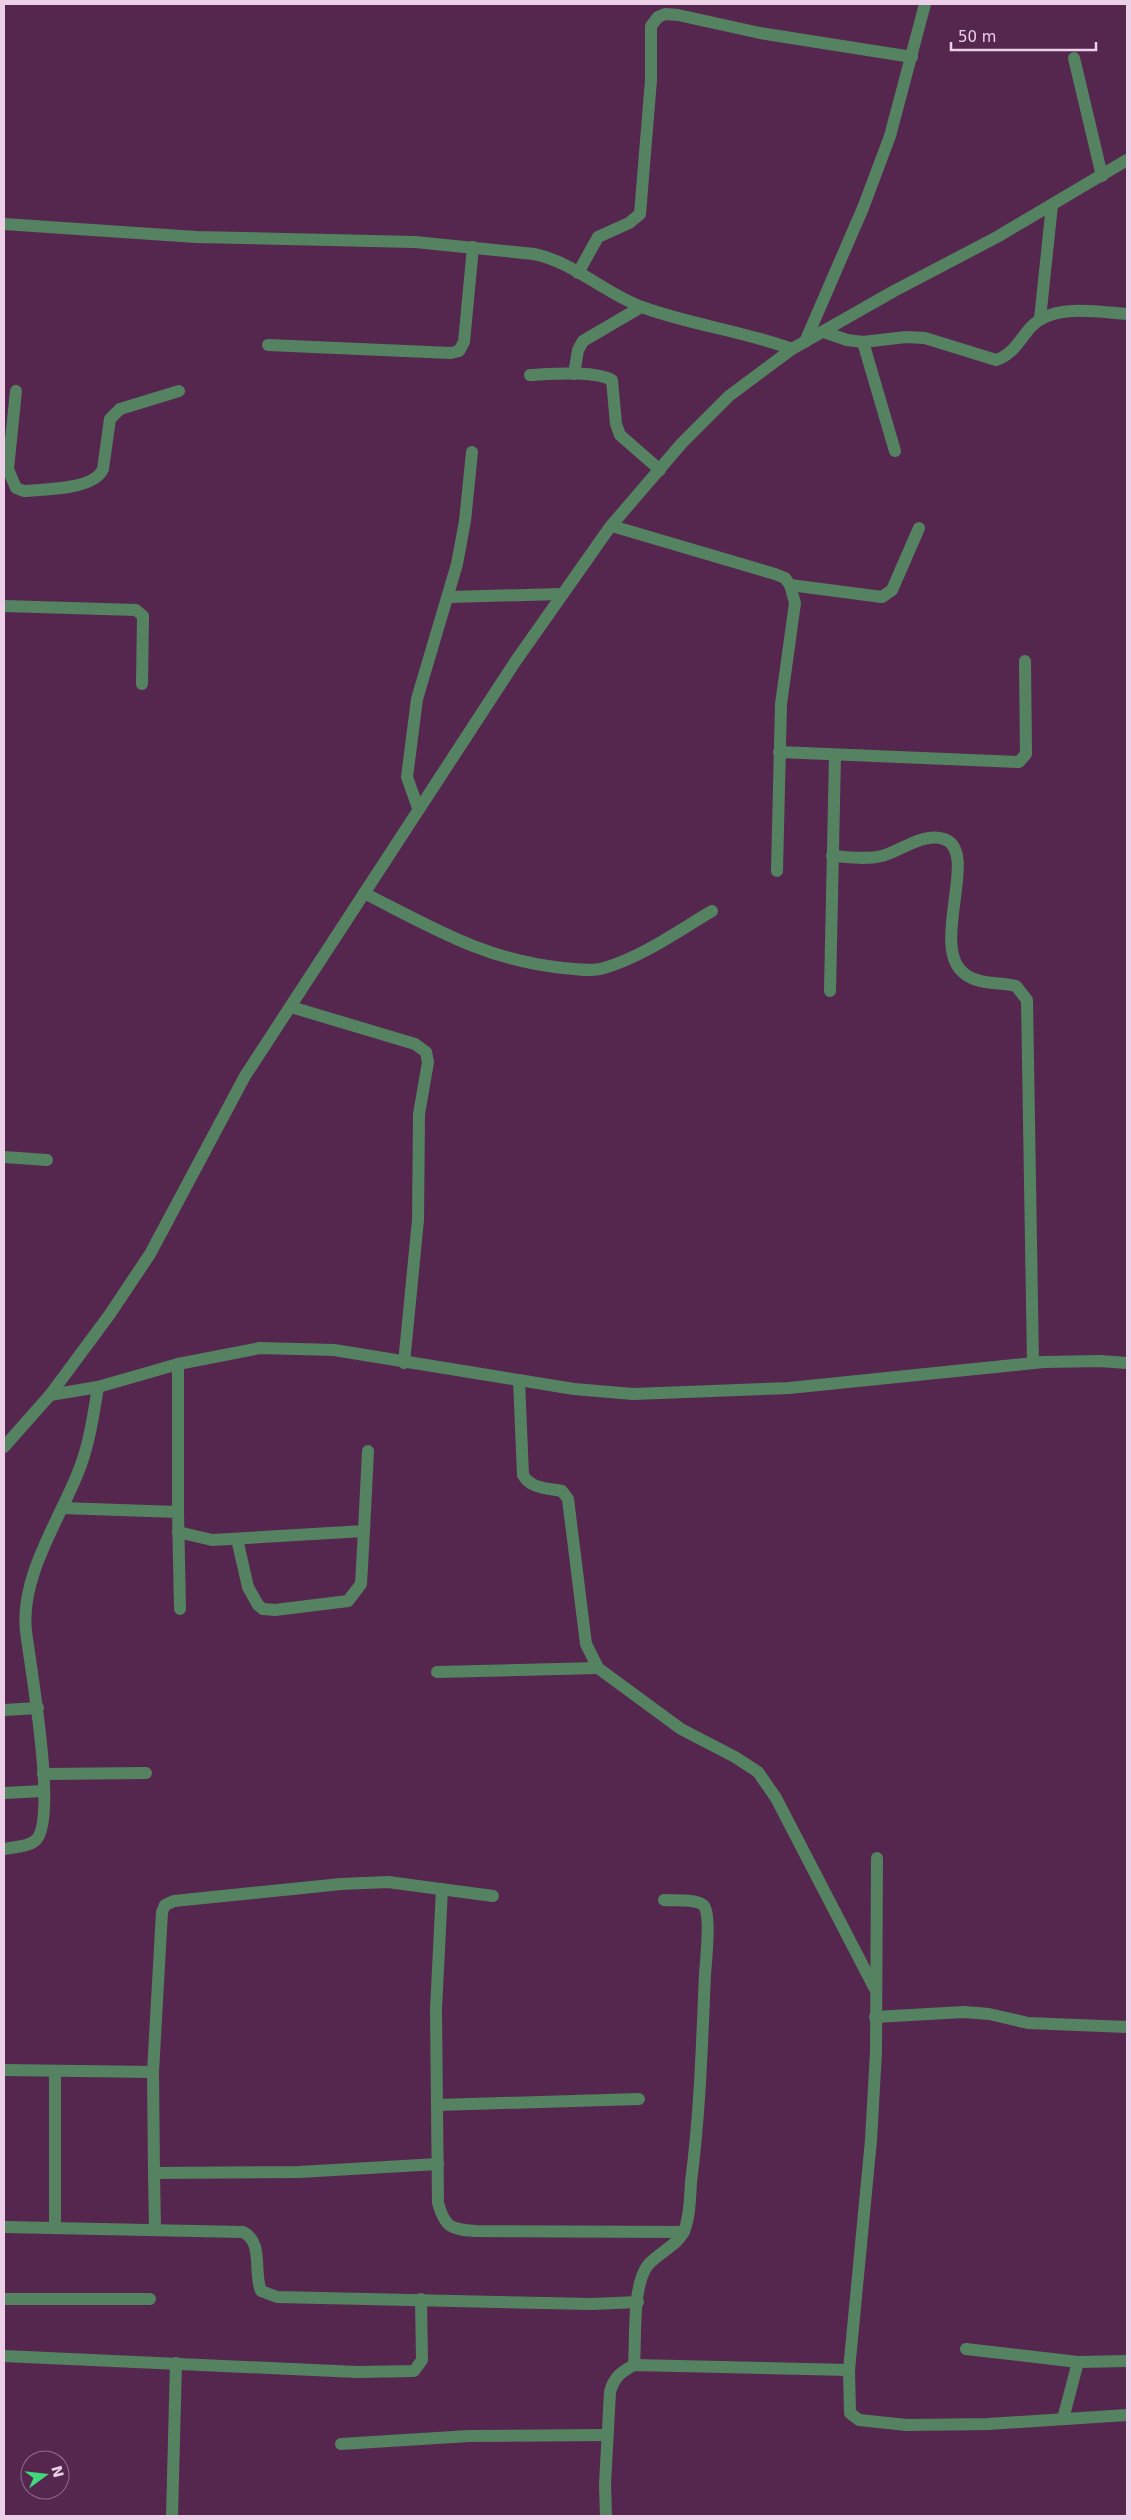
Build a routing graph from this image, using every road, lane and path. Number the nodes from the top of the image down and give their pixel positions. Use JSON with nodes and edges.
{"nodes":[{"id":1,"x":925,"y":4,"type":"edge"},
{"id":2,"x":912,"y":57,"type":"junction"},
{"id":3,"x":1074,"y":58,"type":"dead end"},
{"id":4,"x":1127,"y":160,"type":"edge"},
{"id":5,"x":1102,"y":176,"type":"junction"},
{"id":6,"x":1052,"y":205,"type":"junction"},
{"id":7,"x":4,"y":224,"type":"edge"},
{"id":8,"x":473,"y":247,"type":"junction"},
{"id":9,"x":578,"y":273,"type":"junction"},
{"id":10,"x":641,"y":307,"type":"junction"},
{"id":11,"x":1127,"y":314,"type":"edge"},
{"id":12,"x":1040,"y":319,"type":"junction"},
{"id":13,"x":824,"y":332,"type":"junction"},
{"id":14,"x":805,"y":342,"type":"junction"},
{"id":15,"x":863,"y":342,"type":"junction"},
{"id":16,"x":268,"y":346,"type":"dead end"},
{"id":17,"x":792,"y":349,"type":"junction"},
{"id":18,"x":574,"y":374,"type":"junction"},
{"id":19,"x":530,"y":375,"type":"dead end"},
{"id":20,"x":16,"y":391,"type":"dead end"},
{"id":21,"x":179,"y":391,"type":"dead end"},
{"id":22,"x":895,"y":451,"type":"dead end"},
{"id":23,"x":472,"y":452,"type":"dead end"},
{"id":24,"x":6,"y":467,"type":"edge"},
{"id":25,"x":660,"y":470,"type":"junction"},
{"id":26,"x":612,"y":526,"type":"junction"},
{"id":27,"x":919,"y":528,"type":"dead end"},
{"id":28,"x":790,"y":585,"type":"junction"},
{"id":29,"x":561,"y":594,"type":"junction"},
{"id":30,"x":449,"y":598,"type":"junction"},
{"id":31,"x":4,"y":606,"type":"edge"},
{"id":32,"x":1025,"y":661,"type":"dead end"},
{"id":33,"x":142,"y":684,"type":"dead end"},
{"id":34,"x":779,"y":752,"type":"junction"},
{"id":35,"x":835,"y":755,"type":"junction"},
{"id":36,"x":418,"y":808,"type":"junction"},
{"id":37,"x":832,"y":856,"type":"junction"},
{"id":38,"x":777,"y":871,"type":"dead end"},
{"id":39,"x":364,"y":893,"type":"junction"},
{"id":40,"x":712,"y":911,"type":"dead end"},
{"id":41,"x":830,"y":991,"type":"dead end"},
{"id":42,"x":291,"y":1007,"type":"junction"},
{"id":43,"x":4,"y":1158,"type":"edge"},
{"id":44,"x":47,"y":1160,"type":"dead end"},
{"id":45,"x":404,"y":1363,"type":"junction"},
{"id":46,"x":1033,"y":1363,"type":"junction"},
{"id":47,"x":1127,"y":1363,"type":"edge"},
{"id":48,"x":178,"y":1364,"type":"junction"},
{"id":49,"x":520,"y":1380,"type":"junction"},
{"id":50,"x":98,"y":1387,"type":"junction"},
{"id":51,"x":50,"y":1395,"type":"junction"},
{"id":52,"x":4,"y":1448,"type":"edge"},
{"id":53,"x":368,"y":1451,"type":"dead end"},
{"id":54,"x":62,"y":1508,"type":"junction"},
{"id":55,"x":178,"y":1512,"type":"junction"},
{"id":56,"x":364,"y":1531,"type":"junction"},
{"id":57,"x":178,"y":1532,"type":"junction"},
{"id":58,"x":237,"y":1539,"type":"junction"},
{"id":59,"x":180,"y":1609,"type":"dead end"},
{"id":60,"x":598,"y":1668,"type":"junction"},
{"id":61,"x":437,"y":1672,"type":"dead end"},
{"id":62,"x":38,"y":1708,"type":"junction"},
{"id":63,"x":4,"y":1710,"type":"edge"},
{"id":64,"x":146,"y":1773,"type":"dead end"},
{"id":65,"x":43,"y":1774,"type":"junction"},
{"id":66,"x":43,"y":1791,"type":"junction"},
{"id":67,"x":4,"y":1792,"type":"edge"},
{"id":68,"x":4,"y":1849,"type":"edge"},
{"id":69,"x":877,"y":1858,"type":"dead end"},
{"id":70,"x":442,"y":1889,"type":"junction"},
{"id":71,"x":493,"y":1896,"type":"dead end"},
{"id":72,"x":664,"y":1900,"type":"dead end"},
{"id":73,"x":876,"y":1992,"type":"junction"},
{"id":74,"x":875,"y":2017,"type":"junction"},
{"id":75,"x":1127,"y":2027,"type":"edge"},
{"id":76,"x":4,"y":2070,"type":"edge"},
{"id":77,"x":55,"y":2071,"type":"junction"},
{"id":78,"x":153,"y":2072,"type":"junction"},
{"id":79,"x":639,"y":2099,"type":"dead end"},
{"id":80,"x":437,"y":2105,"type":"junction"},
{"id":81,"x":438,"y":2164,"type":"junction"},
{"id":82,"x":154,"y":2173,"type":"junction"},
{"id":83,"x":4,"y":2228,"type":"edge"},
{"id":84,"x":55,"y":2228,"type":"junction"},
{"id":85,"x":155,"y":2230,"type":"junction"},
{"id":86,"x":684,"y":2232,"type":"junction"},
{"id":87,"x":4,"y":2299,"type":"edge"},
{"id":88,"x":150,"y":2299,"type":"dead end"},
{"id":89,"x":421,"y":2299,"type":"junction"},
{"id":90,"x":638,"y":2302,"type":"junction"},
{"id":91,"x":966,"y":2348,"type":"dead end"},
{"id":92,"x":4,"y":2356,"type":"edge"},
{"id":93,"x":1127,"y":2361,"type":"edge"},
{"id":94,"x":1078,"y":2362,"type":"junction"},
{"id":95,"x":176,"y":2364,"type":"junction"},
{"id":96,"x":634,"y":2365,"type":"junction"},
{"id":97,"x":849,"y":2370,"type":"junction"},
{"id":98,"x":1127,"y":2415,"type":"edge"},
{"id":99,"x":1063,"y":2419,"type":"junction"},
{"id":100,"x":607,"y":2435,"type":"junction"},
{"id":101,"x":342,"y":2444,"type":"dead end"},
{"id":102,"x":172,"y":2516,"type":"edge"},
{"id":103,"x":606,"y":2516,"type":"edge"}],
"edges":[{"from":1,"to":2,"type":"street"},
{"from":2,"to":9,"type":"street"},
{"from":2,"to":14,"type":"street"},
{"from":3,"to":5,"type":"street"},
{"from":4,"to":5,"type":"street"},
{"from":5,"to":6,"type":"street"},
{"from":6,"to":12,"type":"street"},
{"from":6,"to":13,"type":"street"},
{"from":7,"to":8,"type":"street"},
{"from":8,"to":9,"type":"street"},
{"from":8,"to":16,"type":"street"},
{"from":9,"to":10,"type":"street"},
{"from":10,"to":17,"type":"street"},
{"from":10,"to":18,"type":"street"},
{"from":11,"to":12,"type":"street"},
{"from":12,"to":15,"type":"street"},
{"from":13,"to":14,"type":"street"},
{"from":13,"to":15,"type":"street"},
{"from":14,"to":17,"type":"street"},
{"from":15,"to":22,"type":"street"},
{"from":17,"to":25,"type":"street"},
{"from":18,"to":19,"type":"street"},
{"from":18,"to":25,"type":"street"},
{"from":20,"to":24,"type":"street"},
{"from":21,"to":24,"type":"street"},
{"from":23,"to":30,"type":"street"},
{"from":25,"to":26,"type":"street"},
{"from":26,"to":28,"type":"street"},
{"from":26,"to":29,"type":"street"},
{"from":27,"to":28,"type":"street"},
{"from":28,"to":34,"type":"street"},
{"from":29,"to":30,"type":"street"},
{"from":29,"to":36,"type":"street"},
{"from":30,"to":36,"type":"street"},
{"from":31,"to":33,"type":"street"},
{"from":32,"to":35,"type":"street"},
{"from":34,"to":35,"type":"street"},
{"from":34,"to":38,"type":"street"},
{"from":35,"to":37,"type":"street"},
{"from":36,"to":39,"type":"street"},
{"from":37,"to":41,"type":"street"},
{"from":37,"to":46,"type":"street"},
{"from":39,"to":40,"type":"street"},
{"from":39,"to":42,"type":"street"},
{"from":42,"to":45,"type":"street"},
{"from":42,"to":51,"type":"street"},
{"from":43,"to":44,"type":"street"},
{"from":45,"to":48,"type":"street"},
{"from":45,"to":49,"type":"street"},
{"from":46,"to":47,"type":"street"},
{"from":46,"to":49,"type":"street"},
{"from":48,"to":50,"type":"street"},
{"from":48,"to":55,"type":"street"},
{"from":49,"to":60,"type":"street"},
{"from":50,"to":51,"type":"street"},
{"from":50,"to":54,"type":"street"},
{"from":51,"to":52,"type":"street"},
{"from":53,"to":56,"type":"street"},
{"from":54,"to":55,"type":"street"},
{"from":54,"to":62,"type":"street"},
{"from":55,"to":57,"type":"street"},
{"from":56,"to":58,"type":"street"},
{"from":56,"to":58,"type":"street"},
{"from":57,"to":58,"type":"street"},
{"from":57,"to":59,"type":"street"},
{"from":60,"to":61,"type":"street"},
{"from":60,"to":73,"type":"street"},
{"from":62,"to":63,"type":"street"},
{"from":62,"to":65,"type":"street"},
{"from":64,"to":65,"type":"street"},
{"from":65,"to":66,"type":"street"},
{"from":66,"to":67,"type":"street"},
{"from":66,"to":68,"type":"street"},
{"from":69,"to":73,"type":"street"},
{"from":70,"to":71,"type":"street"},
{"from":70,"to":78,"type":"street"},
{"from":70,"to":80,"type":"street"},
{"from":72,"to":86,"type":"street"},
{"from":73,"to":74,"type":"street"},
{"from":74,"to":75,"type":"street"},
{"from":74,"to":97,"type":"street"},
{"from":76,"to":77,"type":"street"},
{"from":77,"to":78,"type":"street"},
{"from":77,"to":84,"type":"street"},
{"from":78,"to":82,"type":"street"},
{"from":79,"to":80,"type":"street"},
{"from":80,"to":81,"type":"street"},
{"from":81,"to":82,"type":"street"},
{"from":81,"to":86,"type":"street"},
{"from":82,"to":85,"type":"street"},
{"from":83,"to":84,"type":"street"},
{"from":84,"to":85,"type":"street"},
{"from":85,"to":89,"type":"street"},
{"from":86,"to":90,"type":"street"},
{"from":87,"to":88,"type":"street"},
{"from":89,"to":90,"type":"street"},
{"from":89,"to":95,"type":"street"},
{"from":90,"to":96,"type":"street"},
{"from":91,"to":94,"type":"street"},
{"from":92,"to":95,"type":"street"},
{"from":93,"to":94,"type":"street"},
{"from":94,"to":99,"type":"street"},
{"from":95,"to":102,"type":"street"},
{"from":96,"to":97,"type":"street"},
{"from":96,"to":100,"type":"street"},
{"from":97,"to":99,"type":"street"},
{"from":98,"to":99,"type":"street"},
{"from":100,"to":101,"type":"street"},
{"from":100,"to":103,"type":"street"}]}
